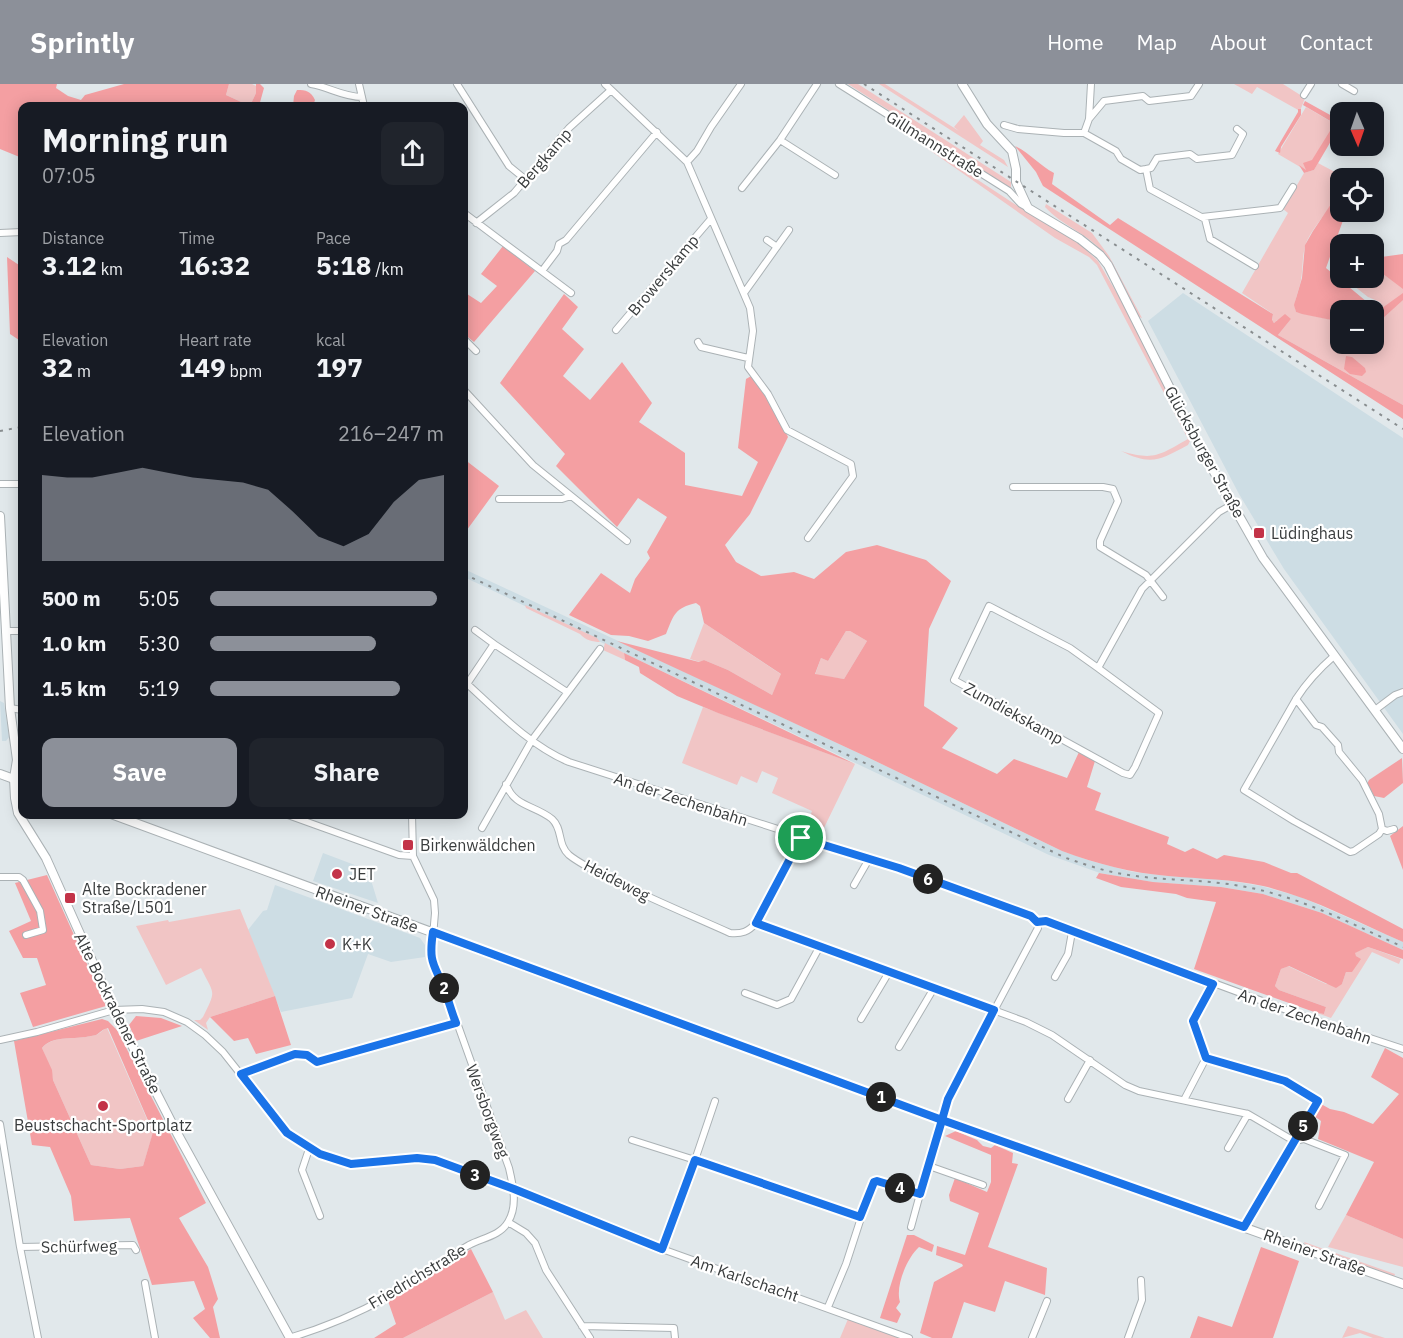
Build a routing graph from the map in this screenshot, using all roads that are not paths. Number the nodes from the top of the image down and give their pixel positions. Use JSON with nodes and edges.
{"nodes":[{"id":1,"x":311,"y":84,"type":"edge"},
{"id":2,"x":359,"y":84,"type":"edge"},
{"id":3,"x":457,"y":84,"type":"edge"},
{"id":4,"x":605,"y":84,"type":"edge"},
{"id":5,"x":741,"y":84,"type":"edge"},
{"id":6,"x":816,"y":84,"type":"edge"},
{"id":7,"x":839,"y":84,"type":"edge"},
{"id":8,"x":962,"y":84,"type":"edge"},
{"id":9,"x":1091,"y":84,"type":"edge"},
{"id":10,"x":1199,"y":84,"type":"edge"},
{"id":11,"x":1311,"y":84,"type":"edge"},
{"id":12,"x":1342,"y":84,"type":"edge"},
{"id":13,"x":611,"y":90,"type":"junction"},
{"id":14,"x":1354,"y":91,"type":"dead end"},
{"id":15,"x":1304,"y":95,"type":"dead end"},
{"id":16,"x":362,"y":97,"type":"junction"},
{"id":17,"x":363,"y":102,"type":"edge"},
{"id":18,"x":1089,"y":119,"type":"junction"},
{"id":19,"x":1004,"y":125,"type":"dead end"},
{"id":20,"x":1238,"y":129,"type":"dead end"},
{"id":21,"x":657,"y":132,"type":"junction"},
{"id":22,"x":1084,"y":133,"type":"junction"},
{"id":23,"x":780,"y":141,"type":"junction"},
{"id":24,"x":687,"y":162,"type":"junction"},
{"id":25,"x":1146,"y":169,"type":"junction"},
{"id":26,"x":835,"y":174,"type":"dead end"},
{"id":27,"x":525,"y":179,"type":"junction"},
{"id":28,"x":1293,"y":187,"type":"dead end"},
{"id":29,"x":742,"y":188,"type":"dead end"},
{"id":30,"x":1028,"y":207,"type":"junction"},
{"id":31,"x":1280,"y":208,"type":"junction"},
{"id":32,"x":1284,"y":215,"type":"dead end"},
{"id":33,"x":468,"y":216,"type":"edge"},
{"id":34,"x":1202,"y":217,"type":"junction"},
{"id":35,"x":710,"y":220,"type":"junction"},
{"id":36,"x":476,"y":223,"type":"junction"},
{"id":37,"x":789,"y":230,"type":"dead end"},
{"id":38,"x":18,"y":232,"type":"edge"},
{"id":39,"x":0,"y":233,"type":"edge"},
{"id":40,"x":767,"y":240,"type":"dead end"},
{"id":41,"x":777,"y":247,"type":"junction"},
{"id":42,"x":1255,"y":266,"type":"dead end"},
{"id":43,"x":542,"y":271,"type":"junction"},
{"id":44,"x":744,"y":292,"type":"junction"},
{"id":45,"x":570,"y":294,"type":"dead end"},
{"id":46,"x":616,"y":330,"type":"dead end"},
{"id":47,"x":698,"y":342,"type":"dead end"},
{"id":48,"x":468,"y":343,"type":"edge"},
{"id":49,"x":476,"y":351,"type":"dead end"},
{"id":50,"x":748,"y":358,"type":"junction"},
{"id":51,"x":468,"y":394,"type":"edge"},
{"id":52,"x":0,"y":484,"type":"edge"},
{"id":53,"x":18,"y":484,"type":"edge"},
{"id":54,"x":1013,"y":487,"type":"dead end"},
{"id":55,"x":571,"y":496,"type":"junction"},
{"id":56,"x":499,"y":499,"type":"dead end"},
{"id":57,"x":1233,"y":504,"type":"junction"},
{"id":58,"x":0,"y":516,"type":"edge"},
{"id":59,"x":808,"y":538,"type":"dead end"},
{"id":60,"x":627,"y":541,"type":"dead end"},
{"id":61,"x":1151,"y":580,"type":"junction"},
{"id":62,"x":1163,"y":597,"type":"dead end"},
{"id":63,"x":475,"y":630,"type":"dead end"},
{"id":64,"x":5,"y":631,"type":"junction"},
{"id":65,"x":18,"y":632,"type":"edge"},
{"id":66,"x":494,"y":645,"type":"junction"},
{"id":67,"x":600,"y":649,"type":"dead end"},
{"id":68,"x":1334,"y":657,"type":"junction"},
{"id":69,"x":1098,"y":668,"type":"junction"},
{"id":70,"x":468,"y":678,"type":"edge"},
{"id":71,"x":468,"y":685,"type":"edge"},
{"id":72,"x":567,"y":692,"type":"junction"},
{"id":73,"x":1403,"y":692,"type":"edge"},
{"id":74,"x":1296,"y":699,"type":"junction"},
{"id":75,"x":10,"y":708,"type":"junction"},
{"id":76,"x":18,"y":709,"type":"edge"},
{"id":77,"x":1375,"y":711,"type":"junction"},
{"id":78,"x":532,"y":740,"type":"junction"},
{"id":79,"x":1403,"y":749,"type":"edge"},
{"id":80,"x":0,"y":774,"type":"edge"},
{"id":81,"x":18,"y":780,"type":"edge"},
{"id":82,"x":506,"y":784,"type":"junction"},
{"id":83,"x":18,"y":813,"type":"edge"},
{"id":84,"x":22,"y":819,"type":"edge"},
{"id":85,"x":125,"y":819,"type":"edge"},
{"id":86,"x":299,"y":819,"type":"edge"},
{"id":87,"x":412,"y":819,"type":"edge"},
{"id":88,"x":482,"y":828,"type":"dead end"},
{"id":89,"x":1382,"y":829,"type":"junction"},
{"id":90,"x":1394,"y":829,"type":"dead end"},
{"id":91,"x":801,"y":838,"type":"junction"},
{"id":92,"x":413,"y":856,"type":"junction"},
{"id":93,"x":869,"y":859,"type":"junction"},
{"id":94,"x":0,"y":877,"type":"edge"},
{"id":95,"x":854,"y":885,"type":"dead end"},
{"id":96,"x":1037,"y":922,"type":"junction"},
{"id":97,"x":756,"y":923,"type":"junction"},
{"id":98,"x":433,"y":932,"type":"junction"},
{"id":99,"x":1072,"y":932,"type":"junction"},
{"id":100,"x":26,"y":935,"type":"dead end"},
{"id":101,"x":820,"y":946,"type":"junction"},
{"id":102,"x":890,"y":972,"type":"junction"},
{"id":103,"x":1055,"y":977,"type":"dead end"},
{"id":104,"x":1213,"y":984,"type":"junction"},
{"id":105,"x":934,"y":988,"type":"junction"},
{"id":106,"x":745,"y":993,"type":"dead end"},
{"id":107,"x":114,"y":1010,"type":"junction"},
{"id":108,"x":994,"y":1010,"type":"junction"},
{"id":109,"x":861,"y":1019,"type":"dead end"},
{"id":110,"x":456,"y":1023,"type":"junction"},
{"id":111,"x":0,"y":1040,"type":"edge"},
{"id":112,"x":900,"y":1047,"type":"dead end"},
{"id":113,"x":1403,"y":1049,"type":"edge"},
{"id":114,"x":1206,"y":1058,"type":"junction"},
{"id":115,"x":1090,"y":1060,"type":"junction"},
{"id":116,"x":241,"y":1074,"type":"junction"},
{"id":117,"x":1068,"y":1099,"type":"dead end"},
{"id":118,"x":1184,"y":1100,"type":"junction"},
{"id":119,"x":715,"y":1101,"type":"dead end"},
{"id":120,"x":1248,"y":1114,"type":"junction"},
{"id":121,"x":942,"y":1120,"type":"junction"},
{"id":122,"x":0,"y":1124,"type":"edge"},
{"id":123,"x":632,"y":1140,"type":"dead end"},
{"id":124,"x":1294,"y":1141,"type":"junction"},
{"id":125,"x":1228,"y":1148,"type":"dead end"},
{"id":126,"x":309,"y":1149,"type":"junction"},
{"id":127,"x":695,"y":1160,"type":"junction"},
{"id":128,"x":929,"y":1166,"type":"junction"},
{"id":129,"x":983,"y":1185,"type":"dead end"},
{"id":130,"x":514,"y":1189,"type":"junction"},
{"id":131,"x":920,"y":1194,"type":"junction"},
{"id":132,"x":1319,"y":1206,"type":"dead end"},
{"id":133,"x":320,"y":1216,"type":"dead end"},
{"id":134,"x":860,"y":1217,"type":"junction"},
{"id":135,"x":508,"y":1222,"type":"junction"},
{"id":136,"x":911,"y":1227,"type":"dead end"},
{"id":137,"x":1244,"y":1227,"type":"junction"},
{"id":138,"x":20,"y":1246,"type":"junction"},
{"id":139,"x":662,"y":1249,"type":"junction"},
{"id":140,"x":136,"y":1250,"type":"dead end"},
{"id":141,"x":1141,"y":1280,"type":"dead end"},
{"id":142,"x":145,"y":1283,"type":"dead end"},
{"id":143,"x":1403,"y":1284,"type":"edge"},
{"id":144,"x":1047,"y":1301,"type":"dead end"},
{"id":145,"x":828,"y":1307,"type":"junction"},
{"id":146,"x":582,"y":1326,"type":"junction"},
{"id":147,"x":38,"y":1338,"type":"edge"},
{"id":148,"x":155,"y":1338,"type":"edge"},
{"id":149,"x":290,"y":1338,"type":"edge"},
{"id":150,"x":590,"y":1338,"type":"edge"},
{"id":151,"x":675,"y":1338,"type":"edge"},
{"id":152,"x":909,"y":1338,"type":"edge"},
{"id":153,"x":1032,"y":1338,"type":"edge"},
{"id":154,"x":1128,"y":1338,"type":"edge"}],
"edges":[{"from":1,"to":16,"type":"street"},
{"from":2,"to":16,"type":"street"},
{"from":3,"to":27,"type":"street"},
{"from":4,"to":13,"type":"street","name":"Browerskamp"},
{"from":5,"to":24,"type":"street"},
{"from":6,"to":23,"type":"street"},
{"from":7,"to":30,"type":"street","name":"Gillmannstraße"},
{"from":8,"to":30,"type":"main road"},
{"from":9,"to":18,"type":"street"},
{"from":10,"to":18,"type":"street"},
{"from":11,"to":15,"type":"street"},
{"from":12,"to":14,"type":"street"},
{"from":13,"to":21,"type":"street","name":"Browerskamp"},
{"from":13,"to":27,"type":"street","name":"Bergkamp"},
{"from":16,"to":17,"type":"street"},
{"from":18,"to":22,"type":"street"},
{"from":19,"to":22,"type":"street"},
{"from":20,"to":25,"type":"street"},
{"from":21,"to":24,"type":"street","name":"Browerskamp"},
{"from":21,"to":43,"type":"street"},
{"from":22,"to":25,"type":"street"},
{"from":23,"to":26,"type":"street"},
{"from":23,"to":29,"type":"street"},
{"from":24,"to":35,"type":"street","name":"Browerskamp"},
{"from":25,"to":34,"type":"street"},
{"from":27,"to":36,"type":"street","name":"Bergkamp"},
{"from":28,"to":31,"type":"street"},
{"from":30,"to":57,"type":"main road","name":"Glücksburger Straße"},
{"from":31,"to":32,"type":"street"},
{"from":31,"to":34,"type":"street"},
{"from":33,"to":36,"type":"street"},
{"from":34,"to":42,"type":"street"},
{"from":35,"to":44,"type":"street","name":"Browerskamp"},
{"from":35,"to":46,"type":"street","name":"Browerskamp"},
{"from":36,"to":43,"type":"street"},
{"from":37,"to":41,"type":"street"},
{"from":38,"to":39,"type":"street"},
{"from":40,"to":41,"type":"street"},
{"from":41,"to":44,"type":"street"},
{"from":43,"to":45,"type":"street"},
{"from":44,"to":50,"type":"street","name":"Browerskamp"},
{"from":47,"to":50,"type":"street"},
{"from":48,"to":49,"type":"street"},
{"from":50,"to":59,"type":"street"},
{"from":51,"to":55,"type":"street"},
{"from":52,"to":53,"type":"street"},
{"from":54,"to":61,"type":"street"},
{"from":55,"to":56,"type":"street"},
{"from":55,"to":60,"type":"street"},
{"from":57,"to":61,"type":"street"},
{"from":57,"to":68,"type":"main road","name":"Glücksburger Straße"},
{"from":58,"to":64,"type":"street","name":"Alte Bockradener Straße"},
{"from":61,"to":62,"type":"street"},
{"from":61,"to":69,"type":"street"},
{"from":63,"to":66,"type":"street"},
{"from":64,"to":65,"type":"street"},
{"from":64,"to":75,"type":"street","name":"Alte Bockradener Straße"},
{"from":66,"to":70,"type":"street","name":"An der Zechenbahn"},
{"from":66,"to":72,"type":"street"},
{"from":67,"to":72,"type":"street"},
{"from":68,"to":74,"type":"street"},
{"from":68,"to":77,"type":"main road","name":"Glücksburger Straße"},
{"from":69,"to":69,"type":"street","name":"Zumdiekskamp"},
{"from":71,"to":78,"type":"street","name":"An der Zechenbahn"},
{"from":72,"to":78,"type":"street"},
{"from":73,"to":77,"type":"street"},
{"from":74,"to":89,"type":"street"},
{"from":74,"to":89,"type":"street"},
{"from":75,"to":76,"type":"street"},
{"from":75,"to":81,"type":"street","name":"Alte Bockradener Straße"},
{"from":77,"to":79,"type":"main road","name":"Glücksburger Straße"},
{"from":78,"to":82,"type":"street"},
{"from":78,"to":91,"type":"street","name":"An der Zechenbahn"},
{"from":80,"to":81,"type":"main road"},
{"from":81,"to":83,"type":"street","name":"Alte Bockradener Straße"},
{"from":82,"to":88,"type":"street"},
{"from":82,"to":97,"type":"street","name":"Heideweg"},
{"from":84,"to":107,"type":"street","name":"Alte Bockradener Straße"},
{"from":85,"to":98,"type":"main road","name":"Rheiner Straße"},
{"from":86,"to":92,"type":"street"},
{"from":87,"to":92,"type":"street"},
{"from":89,"to":90,"type":"street"},
{"from":91,"to":93,"type":"street","name":"An der Zechenbahn"},
{"from":91,"to":97,"type":"street"},
{"from":92,"to":98,"type":"street","name":"Wersborgweg"},
{"from":93,"to":95,"type":"street"},
{"from":93,"to":96,"type":"street","name":"An der Zechenbahn"},
{"from":94,"to":100,"type":"street"},
{"from":96,"to":99,"type":"street","name":"An der Zechenbahn"},
{"from":96,"to":108,"type":"street"},
{"from":97,"to":101,"type":"street"},
{"from":98,"to":110,"type":"street","name":"Wersborgweg"},
{"from":98,"to":121,"type":"main road","name":"Rheiner Straße"},
{"from":99,"to":103,"type":"street"},
{"from":99,"to":104,"type":"street","name":"An der Zechenbahn"},
{"from":101,"to":102,"type":"street"},
{"from":101,"to":106,"type":"street"},
{"from":102,"to":105,"type":"street"},
{"from":102,"to":109,"type":"street"},
{"from":104,"to":113,"type":"street","name":"An der Zechenbahn"},
{"from":104,"to":114,"type":"street"},
{"from":105,"to":108,"type":"street"},
{"from":105,"to":112,"type":"street"},
{"from":107,"to":111,"type":"street","name":"Am Karlschacht"},
{"from":107,"to":116,"type":"street","name":"Am Karlschacht"},
{"from":107,"to":149,"type":"street","name":"Alte Bockradener Straße"},
{"from":108,"to":115,"type":"street"},
{"from":108,"to":121,"type":"street"},
{"from":110,"to":116,"type":"street"},
{"from":110,"to":130,"type":"street","name":"Wersborgweg"},
{"from":114,"to":118,"type":"street"},
{"from":114,"to":124,"type":"street"},
{"from":115,"to":117,"type":"street"},
{"from":115,"to":118,"type":"street"},
{"from":116,"to":126,"type":"street","name":"Am Karlschacht"},
{"from":118,"to":120,"type":"street"},
{"from":119,"to":127,"type":"street"},
{"from":120,"to":124,"type":"street"},
{"from":120,"to":125,"type":"street"},
{"from":121,"to":128,"type":"street"},
{"from":121,"to":137,"type":"main road","name":"Rheiner Straße"},
{"from":122,"to":138,"type":"street","name":"Schürfweg"},
{"from":123,"to":127,"type":"street"},
{"from":124,"to":132,"type":"street"},
{"from":124,"to":137,"type":"street"},
{"from":126,"to":130,"type":"street","name":"Am Karlschacht"},
{"from":126,"to":133,"type":"street"},
{"from":127,"to":134,"type":"street"},
{"from":127,"to":139,"type":"street"},
{"from":128,"to":129,"type":"street"},
{"from":128,"to":131,"type":"street"},
{"from":130,"to":135,"type":"street","name":"Wersborgweg"},
{"from":130,"to":139,"type":"street","name":"Am Karlschacht"},
{"from":131,"to":134,"type":"street"},
{"from":131,"to":136,"type":"street"},
{"from":134,"to":145,"type":"street"},
{"from":135,"to":146,"type":"street"},
{"from":135,"to":149,"type":"street","name":"Friedrichstraße"},
{"from":137,"to":143,"type":"main road","name":"Rheiner Straße"},
{"from":138,"to":140,"type":"street","name":"Schürfweg"},
{"from":138,"to":147,"type":"street","name":"Schürfweg"},
{"from":139,"to":145,"type":"street","name":"Am Karlschacht"},
{"from":141,"to":154,"type":"street"},
{"from":142,"to":148,"type":"street"},
{"from":144,"to":153,"type":"street"},
{"from":145,"to":152,"type":"street","name":"Am Karlschacht"},
{"from":146,"to":150,"type":"street"},
{"from":146,"to":151,"type":"street"}]}
